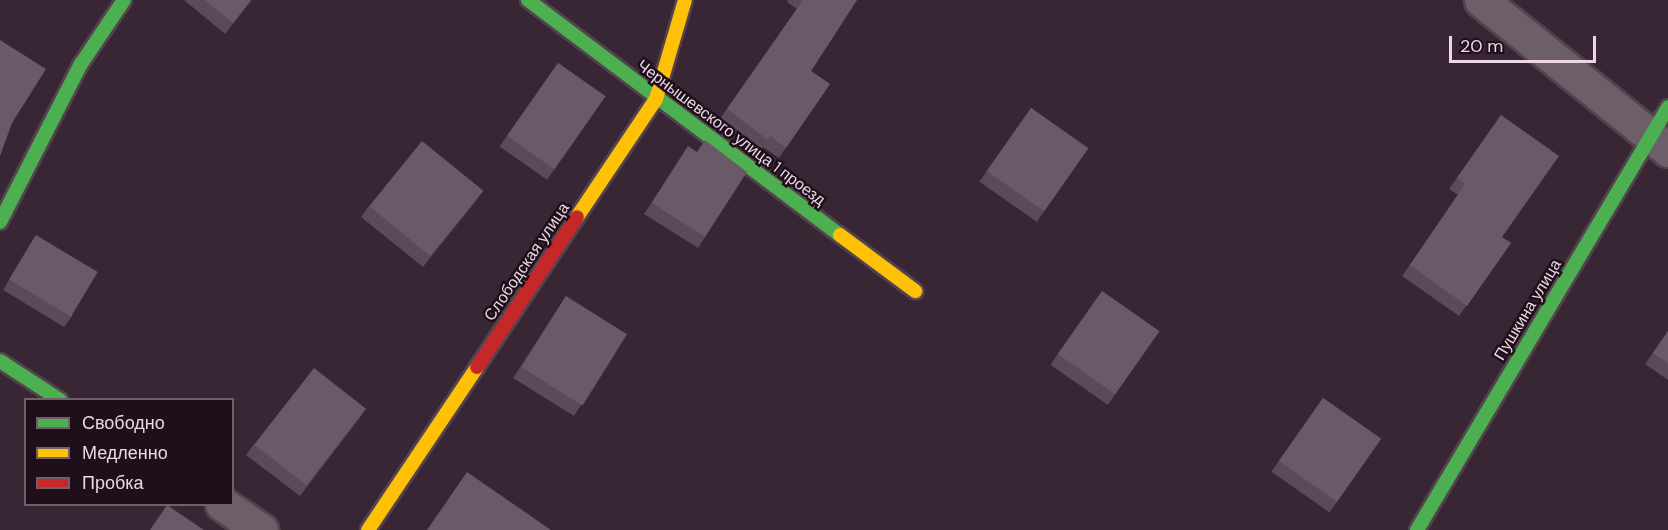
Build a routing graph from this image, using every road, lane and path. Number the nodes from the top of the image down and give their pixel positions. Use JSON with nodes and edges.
{"nodes":[{"id":1,"x":124,"y":0,"type":"edge"},
{"id":2,"x":528,"y":0,"type":"edge"},
{"id":3,"x":685,"y":0,"type":"edge"},
{"id":4,"x":1481,"y":0,"type":"edge"},
{"id":5,"x":656,"y":99,"type":"junction"},
{"id":6,"x":1668,"y":107,"type":"edge"},
{"id":7,"x":1659,"y":142,"type":"edge"},
{"id":8,"x":0,"y":222,"type":"edge"},
{"id":9,"x":915,"y":291,"type":"dead end"},
{"id":10,"x":0,"y":361,"type":"edge"},
{"id":11,"x":58,"y":398,"type":"edge"},
{"id":12,"x":225,"y":506,"type":"edge"},
{"id":13,"x":261,"y":530,"type":"edge"},
{"id":14,"x":368,"y":530,"type":"edge"},
{"id":15,"x":1418,"y":530,"type":"edge"}],
"edges":[{"from":1,"to":8,"type":"street"},
{"from":2,"to":5,"type":"street","name":"Чернышевского улица 1 проезд"},
{"from":3,"to":5,"type":"street","name":"Слободская улица"},
{"from":4,"to":7,"type":"street"},
{"from":5,"to":9,"type":"street","name":"Чернышевского улица 1 проезд"},
{"from":5,"to":14,"type":"street","name":"Слободская улица"},
{"from":6,"to":7,"type":"street","name":"Пушкина улица"},
{"from":7,"to":15,"type":"street","name":"Пушкина улица"},
{"from":10,"to":11,"type":"street"},
{"from":12,"to":13,"type":"street"}]}
